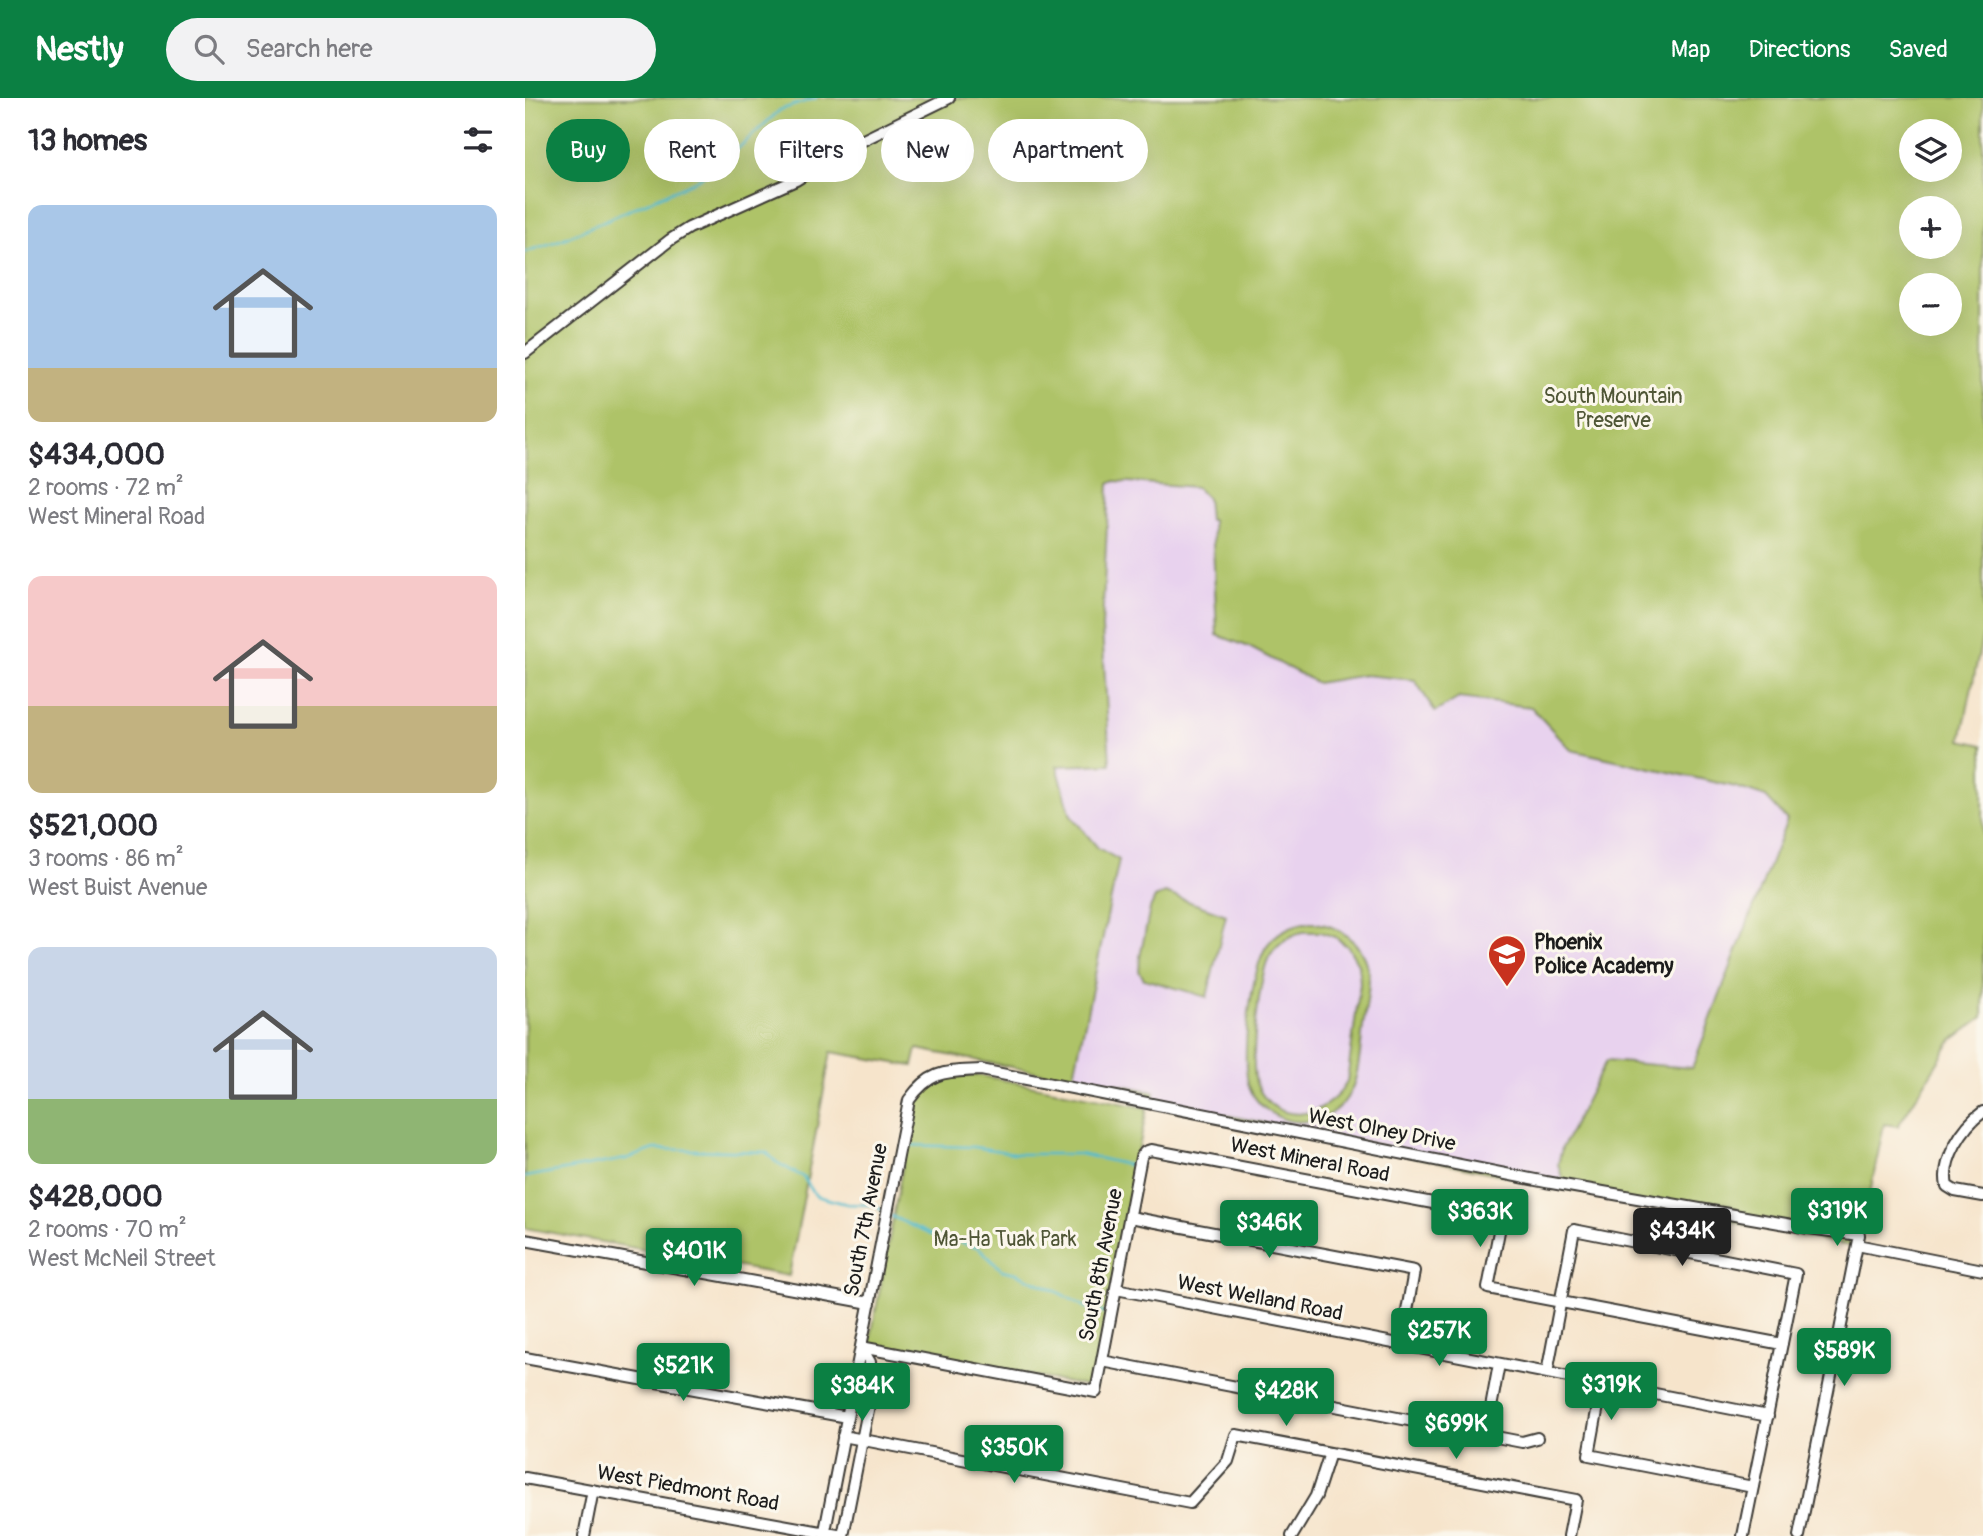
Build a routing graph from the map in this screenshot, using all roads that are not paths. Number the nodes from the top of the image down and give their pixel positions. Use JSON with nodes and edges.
{"nodes":[{"id":1,"x":949,"y":98,"type":"edge"},
{"id":2,"x":525,"y":353,"type":"edge"},
{"id":3,"x":909,"y":1100,"type":"joint"},
{"id":4,"x":1983,"y":1112,"type":"edge"},
{"id":5,"x":1151,"y":1150,"type":"joint"},
{"id":6,"x":1983,"y":1196,"type":"edge"},
{"id":7,"x":1130,"y":1217,"type":"junction"},
{"id":8,"x":1858,"y":1240,"type":"junction"},
{"id":9,"x":525,"y":1241,"type":"edge"},
{"id":10,"x":1983,"y":1270,"type":"edge"},
{"id":11,"x":1116,"y":1289,"type":"junction"},
{"id":12,"x":1560,"y":1302,"type":"junction"},
{"id":13,"x":870,"y":1303,"type":"junction"},
{"id":14,"x":1782,"y":1343,"type":"junction"},
{"id":15,"x":1401,"y":1345,"type":"junction"},
{"id":16,"x":861,"y":1347,"type":"junction"},
{"id":17,"x":525,"y":1358,"type":"edge"},
{"id":18,"x":1102,"y":1361,"type":"junction"},
{"id":19,"x":1499,"y":1364,"type":"junction"},
{"id":20,"x":1547,"y":1373,"type":"junction"},
{"id":21,"x":1602,"y":1384,"type":"junction"},
{"id":22,"x":1768,"y":1416,"type":"junction"},
{"id":23,"x":847,"y":1417,"type":"junction"},
{"id":24,"x":1486,"y":1435,"type":"junction"},
{"id":25,"x":843,"y":1436,"type":"junction"},
{"id":26,"x":1537,"y":1438,"type":"dead end"},
{"id":27,"x":862,"y":1440,"type":"junction"},
{"id":28,"x":1330,"y":1453,"type":"junction"},
{"id":29,"x":525,"y":1478,"type":"edge"},
{"id":30,"x":1753,"y":1487,"type":"junction"},
{"id":31,"x":593,"y":1490,"type":"junction"},
{"id":32,"x":824,"y":1535,"type":"edge"},
{"id":33,"x":584,"y":1536,"type":"edge"},
{"id":34,"x":843,"y":1536,"type":"edge"},
{"id":35,"x":1292,"y":1536,"type":"edge"},
{"id":36,"x":1569,"y":1536,"type":"edge"},
{"id":37,"x":1743,"y":1536,"type":"edge"},
{"id":38,"x":1799,"y":1536,"type":"edge"}],
"edges":[{"from":1,"to":2,"type":"street"},
{"from":3,"to":8,"type":"street","name":"West Olney Drive"},
{"from":3,"to":13,"type":"street","name":"South 7th Avenue"},
{"from":4,"to":6,"type":"street"},
{"from":5,"to":7,"type":"street","name":"South 8th Avenue"},
{"from":5,"to":12,"type":"street","name":"West Mineral Road"},
{"from":7,"to":11,"type":"street","name":"South 8th Avenue"},
{"from":7,"to":15,"type":"street"},
{"from":8,"to":10,"type":"street","name":"West Olney Drive"},
{"from":8,"to":38,"type":"street"},
{"from":9,"to":13,"type":"street"},
{"from":11,"to":15,"type":"street","name":"West Welland Road"},
{"from":11,"to":18,"type":"street","name":"South 8th Avenue"},
{"from":12,"to":14,"type":"street"},
{"from":12,"to":14,"type":"street"},
{"from":12,"to":20,"type":"street"},
{"from":13,"to":16,"type":"street","name":"South 7th Avenue"},
{"from":14,"to":22,"type":"street"},
{"from":15,"to":19,"type":"street","name":"West Welland Road"},
{"from":16,"to":18,"type":"street","name":"South 8th Avenue"},
{"from":16,"to":23,"type":"street","name":"South 7th Avenue"},
{"from":16,"to":27,"type":"street","name":"South 7th Avenue"},
{"from":17,"to":23,"type":"street"},
{"from":18,"to":24,"type":"street"},
{"from":19,"to":20,"type":"street","name":"West Welland Road"},
{"from":19,"to":24,"type":"street"},
{"from":20,"to":21,"type":"street","name":"West Welland Road"},
{"from":21,"to":22,"type":"street","name":"West Welland Road"},
{"from":21,"to":30,"type":"street"},
{"from":22,"to":30,"type":"street"},
{"from":23,"to":25,"type":"street","name":"South 7th Avenue"},
{"from":24,"to":26,"type":"street"},
{"from":25,"to":27,"type":"street"},
{"from":25,"to":32,"type":"street","name":"South 7th Avenue"},
{"from":27,"to":28,"type":"street"},
{"from":27,"to":34,"type":"street","name":"South 7th Avenue"},
{"from":28,"to":35,"type":"street"},
{"from":28,"to":36,"type":"street"},
{"from":29,"to":31,"type":"street","name":"West Piedmont Road"},
{"from":30,"to":37,"type":"street"},
{"from":31,"to":32,"type":"street","name":"West Piedmont Road"},
{"from":31,"to":33,"type":"street"},
{"from":32,"to":34,"type":"street","name":"West Piedmont Road"}]}
